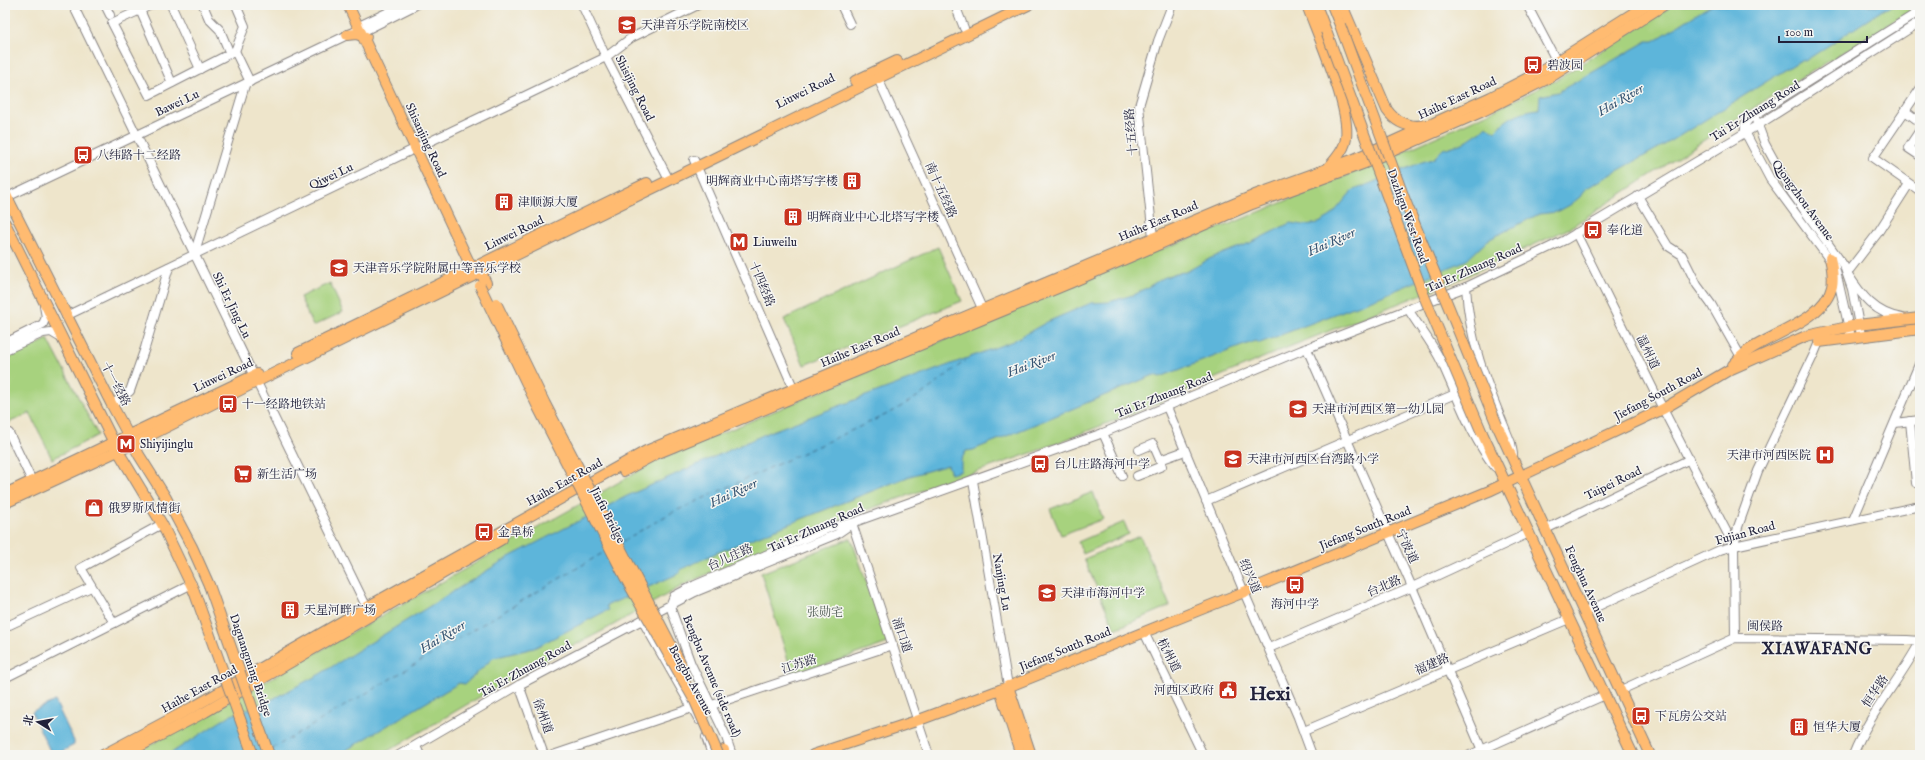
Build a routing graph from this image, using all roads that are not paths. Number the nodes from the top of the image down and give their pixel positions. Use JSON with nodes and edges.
{"nodes":[{"id":1,"x":73,"y":5,"type":"edge"},
{"id":2,"x":105,"y":5,"type":"edge"},
{"id":3,"x":151,"y":5,"type":"edge"},
{"id":4,"x":171,"y":5,"type":"edge"},
{"id":5,"x":203,"y":5,"type":"edge"},
{"id":6,"x":236,"y":5,"type":"edge"},
{"id":7,"x":403,"y":5,"type":"edge"},
{"id":8,"x":416,"y":5,"type":"edge"},
{"id":9,"x":582,"y":5,"type":"edge"},
{"id":10,"x":698,"y":5,"type":"edge"},
{"id":11,"x":841,"y":5,"type":"edge"},
{"id":12,"x":955,"y":5,"type":"edge"},
{"id":13,"x":1012,"y":5,"type":"edge"},
{"id":14,"x":1028,"y":5,"type":"edge"},
{"id":15,"x":1172,"y":5,"type":"edge"},
{"id":16,"x":1307,"y":5,"type":"edge"},
{"id":17,"x":1316,"y":5,"type":"edge"},
{"id":18,"x":1332,"y":5,"type":"edge"},
{"id":19,"x":1342,"y":5,"type":"edge"},
{"id":20,"x":1527,"y":5,"type":"edge"},
{"id":21,"x":1646,"y":5,"type":"edge"},
{"id":22,"x":1664,"y":5,"type":"edge"},
{"id":23,"x":139,"y":7,"type":"edge"},
{"id":24,"x":352,"y":8,"type":"edge"},
{"id":25,"x":1920,"y":11,"type":"edge"},
{"id":26,"x":110,"y":15,"type":"dead end"},
{"id":27,"x":1920,"y":22,"type":"edge"},
{"id":28,"x":850,"y":24,"type":"dead end"},
{"id":29,"x":964,"y":28,"type":"junction"},
{"id":30,"x":363,"y":29,"type":"junction"},
{"id":31,"x":347,"y":35,"type":"junction"},
{"id":32,"x":232,"y":53,"type":"junction"},
{"id":33,"x":606,"y":57,"type":"junction"},
{"id":34,"x":1557,"y":62,"type":"junction"},
{"id":35,"x":200,"y":69,"type":"junction"},
{"id":36,"x":876,"y":75,"type":"junction"},
{"id":37,"x":172,"y":83,"type":"junction"},
{"id":38,"x":247,"y":84,"type":"junction"},
{"id":39,"x":1920,"y":89,"type":"edge"},
{"id":40,"x":1905,"y":111,"type":"junction"},
{"id":41,"x":1755,"y":114,"type":"junction"},
{"id":42,"x":1920,"y":122,"type":"edge"},
{"id":43,"x":1436,"y":123,"type":"junction"},
{"id":44,"x":1758,"y":125,"type":"junction"},
{"id":45,"x":1920,"y":130,"type":"edge"},
{"id":46,"x":1745,"y":132,"type":"junction"},
{"id":47,"x":138,"y":135,"type":"junction"},
{"id":48,"x":419,"y":148,"type":"junction"},
{"id":49,"x":1920,"y":156,"type":"edge"},
{"id":50,"x":696,"y":163,"type":"junction"},
{"id":51,"x":1328,"y":168,"type":"junction"},
{"id":52,"x":667,"y":177,"type":"junction"},
{"id":53,"x":1909,"y":184,"type":"junction"},
{"id":54,"x":1920,"y":191,"type":"edge"},
{"id":55,"x":6,"y":196,"type":"edge"},
{"id":56,"x":1638,"y":196,"type":"junction"},
{"id":57,"x":5,"y":223,"type":"edge"},
{"id":58,"x":1576,"y":233,"type":"junction"},
{"id":59,"x":1153,"y":237,"type":"junction"},
{"id":60,"x":194,"y":255,"type":"junction"},
{"id":61,"x":1830,"y":258,"type":"junction"},
{"id":62,"x":169,"y":267,"type":"junction"},
{"id":63,"x":475,"y":270,"type":"junction"},
{"id":64,"x":1847,"y":274,"type":"junction"},
{"id":65,"x":461,"y":282,"type":"junction"},
{"id":66,"x":483,"y":285,"type":"junction"},
{"id":67,"x":1466,"y":287,"type":"junction"},
{"id":68,"x":44,"y":305,"type":"junction"},
{"id":69,"x":1408,"y":309,"type":"junction"},
{"id":70,"x":984,"y":314,"type":"junction"},
{"id":71,"x":66,"y":316,"type":"junction"},
{"id":72,"x":1920,"y":318,"type":"edge"},
{"id":73,"x":1907,"y":319,"type":"junction"},
{"id":74,"x":1860,"y":324,"type":"junction"},
{"id":75,"x":1848,"y":326,"type":"junction"},
{"id":76,"x":1920,"y":329,"type":"edge"},
{"id":77,"x":1861,"y":335,"type":"junction"},
{"id":78,"x":1818,"y":337,"type":"junction"},
{"id":79,"x":1850,"y":337,"type":"junction"},
{"id":80,"x":61,"y":338,"type":"junction"},
{"id":81,"x":5,"y":343,"type":"edge"},
{"id":82,"x":1307,"y":349,"type":"junction"},
{"id":83,"x":5,"y":350,"type":"edge"},
{"id":84,"x":1741,"y":357,"type":"junction"},
{"id":85,"x":1920,"y":362,"type":"edge"},
{"id":86,"x":1729,"y":370,"type":"junction"},
{"id":87,"x":255,"y":379,"type":"junction"},
{"id":88,"x":795,"y":392,"type":"junction"},
{"id":89,"x":1455,"y":394,"type":"junction"},
{"id":90,"x":112,"y":405,"type":"junction"},
{"id":91,"x":1167,"y":407,"type":"junction"},
{"id":92,"x":1663,"y":409,"type":"junction"},
{"id":93,"x":1920,"y":420,"type":"edge"},
{"id":94,"x":1910,"y":421,"type":"junction"},
{"id":95,"x":1895,"y":423,"type":"junction"},
{"id":96,"x":1497,"y":425,"type":"joint"},
{"id":97,"x":5,"y":431,"type":"edge"},
{"id":98,"x":1103,"y":433,"type":"junction"},
{"id":99,"x":130,"y":439,"type":"junction"},
{"id":100,"x":1346,"y":440,"type":"junction"},
{"id":101,"x":115,"y":447,"type":"junction"},
{"id":102,"x":1139,"y":450,"type":"dead end"},
{"id":103,"x":1185,"y":451,"type":"junction"},
{"id":104,"x":1690,"y":459,"type":"junction"},
{"id":105,"x":1160,"y":460,"type":"junction"},
{"id":106,"x":1514,"y":464,"type":"junction"},
{"id":107,"x":1500,"y":473,"type":"junction"},
{"id":108,"x":1122,"y":476,"type":"dead end"},
{"id":109,"x":1137,"y":476,"type":"dead end"},
{"id":110,"x":1520,"y":477,"type":"junction"},
{"id":111,"x":32,"y":481,"type":"junction"},
{"id":112,"x":973,"y":481,"type":"junction"},
{"id":113,"x":1916,"y":483,"type":"dead end"},
{"id":114,"x":1505,"y":484,"type":"junction"},
{"id":115,"x":5,"y":494,"type":"edge"},
{"id":116,"x":1206,"y":501,"type":"junction"},
{"id":117,"x":5,"y":503,"type":"edge"},
{"id":118,"x":1920,"y":506,"type":"edge"},
{"id":119,"x":1537,"y":510,"type":"junction"},
{"id":120,"x":1522,"y":519,"type":"junction"},
{"id":121,"x":1853,"y":520,"type":"junction"},
{"id":122,"x":852,"y":523,"type":"junction"},
{"id":123,"x":162,"y":524,"type":"junction"},
{"id":124,"x":1546,"y":529,"type":"junction"},
{"id":125,"x":1388,"y":533,"type":"junction"},
{"id":126,"x":1529,"y":533,"type":"junction"},
{"id":127,"x":1734,"y":546,"type":"junction"},
{"id":128,"x":209,"y":584,"type":"joint"},
{"id":129,"x":1412,"y":586,"type":"junction"},
{"id":130,"x":91,"y":587,"type":"junction"},
{"id":131,"x":193,"y":588,"type":"junction"},
{"id":132,"x":1244,"y":592,"type":"junction"},
{"id":133,"x":670,"y":606,"type":"junction"},
{"id":134,"x":368,"y":612,"type":"junction"},
{"id":135,"x":1585,"y":612,"type":"junction"},
{"id":136,"x":1569,"y":619,"type":"junction"},
{"id":137,"x":642,"y":620,"type":"junction"},
{"id":138,"x":114,"y":623,"type":"junction"},
{"id":139,"x":5,"y":627,"type":"edge"},
{"id":140,"x":1144,"y":632,"type":"junction"},
{"id":141,"x":1735,"y":638,"type":"junction"},
{"id":142,"x":1920,"y":642,"type":"edge"},
{"id":143,"x":893,"y":645,"type":"junction"},
{"id":144,"x":1269,"y":648,"type":"junction"},
{"id":145,"x":1448,"y":671,"type":"junction"},
{"id":146,"x":5,"y":678,"type":"edge"},
{"id":147,"x":519,"y":685,"type":"junction"},
{"id":148,"x":1004,"y":688,"type":"junction"},
{"id":149,"x":1621,"y":690,"type":"junction"},
{"id":150,"x":1605,"y":694,"type":"junction"},
{"id":151,"x":712,"y":705,"type":"junction"},
{"id":152,"x":692,"y":708,"type":"junction"},
{"id":153,"x":919,"y":720,"type":"junction"},
{"id":154,"x":1304,"y":731,"type":"junction"},
{"id":155,"x":416,"y":746,"type":"junction"},
{"id":156,"x":1483,"y":753,"type":"edge"},
{"id":157,"x":722,"y":754,"type":"edge"},
{"id":158,"x":103,"y":755,"type":"edge"},
{"id":159,"x":123,"y":755,"type":"edge"},
{"id":160,"x":253,"y":755,"type":"edge"},
{"id":161,"x":269,"y":755,"type":"edge"},
{"id":162,"x":399,"y":755,"type":"edge"},
{"id":163,"x":420,"y":755,"type":"edge"},
{"id":164,"x":544,"y":755,"type":"edge"},
{"id":165,"x":553,"y":755,"type":"edge"},
{"id":166,"x":813,"y":755,"type":"edge"},
{"id":167,"x":929,"y":755,"type":"edge"},
{"id":168,"x":1021,"y":755,"type":"edge"},
{"id":169,"x":1032,"y":755,"type":"edge"},
{"id":170,"x":1203,"y":755,"type":"edge"},
{"id":171,"x":1312,"y":755,"type":"edge"},
{"id":172,"x":1470,"y":755,"type":"edge"},
{"id":173,"x":1633,"y":755,"type":"edge"},
{"id":174,"x":1650,"y":755,"type":"edge"},
{"id":175,"x":1853,"y":755,"type":"edge"}],
"edges":[{"from":1,"to":47,"type":"street","name":"Shi Er Jing Lu"},
{"from":2,"to":26,"type":"street"},
{"from":3,"to":23,"type":"street"},
{"from":4,"to":35,"type":"street"},
{"from":5,"to":32,"type":"street"},
{"from":6,"to":32,"type":"street"},
{"from":7,"to":30,"type":"street"},
{"from":8,"to":30,"type":"street"},
{"from":9,"to":33,"type":"street","name":"Shisijing Road"},
{"from":10,"to":33,"type":"street","name":"Qiwei Lu"},
{"from":11,"to":28,"type":"street"},
{"from":12,"to":29,"type":"street"},
{"from":13,"to":29,"type":"main road","name":"Liuwei Road"},
{"from":14,"to":36,"type":"main road","name":"Liuwei Road"},
{"from":15,"to":59,"type":"street","name":"十五经路"},
{"from":16,"to":51,"type":"main road"},
{"from":17,"to":107,"type":"main road","name":"Dazhigu West Road","bridge":true},
{"from":18,"to":96,"type":"main road","name":"Dazhigu West Road","bridge":true},
{"from":19,"to":43,"type":"main road"},
{"from":20,"to":34,"type":"street"},
{"from":21,"to":34,"type":"main road","name":"Haihe East Road"},
{"from":22,"to":70,"type":"main road","name":"Haihe East Road"},
{"from":23,"to":37,"type":"street"},
{"from":23,"to":37,"type":"street"},
{"from":24,"to":30,"type":"main road","name":"Shisanjing Road"},
{"from":24,"to":31,"type":"main road"},
{"from":25,"to":41,"type":"street","name":"Tai Er Zhuang Road"},
{"from":27,"to":44,"type":"street","name":"Tai Er Zhuang Road"},
{"from":29,"to":36,"type":"main road","name":"Liuwei Road"},
{"from":30,"to":31,"type":"main road"},
{"from":30,"to":48,"type":"main road","name":"Shisanjing Road"},
{"from":30,"to":48,"type":"main road","name":"Shisanjing Road"},
{"from":31,"to":38,"type":"street","name":"Bawei Lu"},
{"from":32,"to":35,"type":"street"},
{"from":32,"to":38,"type":"street"},
{"from":33,"to":48,"type":"street","name":"Qiwei Lu"},
{"from":33,"to":52,"type":"street","name":"Shisijing Road"},
{"from":34,"to":43,"type":"main road","name":"Haihe East Road"},
{"from":35,"to":37,"type":"street"},
{"from":36,"to":50,"type":"main road","name":"Liuwei Road"},
{"from":36,"to":70,"type":"street","name":"南十五经路"},
{"from":38,"to":47,"type":"street","name":"Bawei Lu"},
{"from":38,"to":60,"type":"street"},
{"from":39,"to":40,"type":"street"},
{"from":40,"to":42,"type":"street"},
{"from":40,"to":53,"type":"street"},
{"from":41,"to":44,"type":"street","name":"Qiongzhou Avenue"},
{"from":41,"to":46,"type":"street"},
{"from":43,"to":51,"type":"main road","name":"Haihe East Road"},
{"from":44,"to":46,"type":"street","name":"Tai Er Zhuang Road"},
{"from":44,"to":64,"type":"street","name":"Qiongzhou Avenue"},
{"from":45,"to":49,"type":"street"},
{"from":46,"to":56,"type":"street","name":"Tai Er Zhuang Road"},
{"from":46,"to":61,"type":"street","name":"Qiongzhou Avenue"},
{"from":47,"to":55,"type":"street","name":"Bawei Lu"},
{"from":47,"to":60,"type":"street","name":"Shi Er Jing Lu"},
{"from":48,"to":60,"type":"street","name":"Qiwei Lu"},
{"from":48,"to":63,"type":"main road","name":"Shisanjing Road"},
{"from":48,"to":63,"type":"main road","name":"Shisanjing Road"},
{"from":50,"to":52,"type":"main road","name":"Liuwei Road"},
{"from":50,"to":88,"type":"street","name":"十四经路"},
{"from":51,"to":59,"type":"main road","name":"Haihe East Road"},
{"from":52,"to":63,"type":"main road","name":"Liuwei Road"},
{"from":53,"to":54,"type":"street"},
{"from":53,"to":64,"type":"street"},
{"from":55,"to":71,"type":"main road","name":"十一经路"},
{"from":56,"to":58,"type":"street","name":"Tai Er Zhuang Road"},
{"from":56,"to":84,"type":"street"},
{"from":57,"to":68,"type":"main road"},
{"from":58,"to":67,"type":"street","name":"Tai Er Zhuang Road"},
{"from":58,"to":92,"type":"street","name":"温州道"},
{"from":59,"to":70,"type":"main road","name":"Haihe East Road"},
{"from":60,"to":62,"type":"street","name":"Qiwei Lu"},
{"from":60,"to":87,"type":"street","name":"Shi Er Jing Lu"},
{"from":61,"to":75,"type":"street","name":"Qiongzhou Avenue"},
{"from":61,"to":84,"type":"main road"},
{"from":62,"to":71,"type":"street","name":"Qiwei Lu"},
{"from":62,"to":90,"type":"street"},
{"from":63,"to":65,"type":"main road"},
{"from":63,"to":66,"type":"main road","name":"Shisanjing Road"},
{"from":63,"to":87,"type":"main road","name":"Liuwei Road"},
{"from":64,"to":73,"type":"street"},
{"from":64,"to":74,"type":"street","name":"Qiongzhou Avenue"},
{"from":65,"to":66,"type":"main road"},
{"from":65,"to":87,"type":"main road","name":"Liuwei Road"},
{"from":66,"to":157,"type":"main road","name":"Jinfu Bridge","bridge":true},
{"from":67,"to":69,"type":"street","name":"Tai Er Zhuang Road"},
{"from":67,"to":106,"type":"street"},
{"from":68,"to":80,"type":"main road"},
{"from":68,"to":81,"type":"street"},
{"from":69,"to":82,"type":"street","name":"Tai Er Zhuang Road"},
{"from":69,"to":89,"type":"street"},
{"from":70,"to":88,"type":"main road","name":"Haihe East Road"},
{"from":71,"to":90,"type":"main road","name":"十一经路"},
{"from":72,"to":73,"type":"main road","name":"Jiefang South Road"},
{"from":73,"to":74,"type":"main road","name":"Jiefang South Road"},
{"from":74,"to":75,"type":"main road","name":"Jiefang South Road"},
{"from":74,"to":77,"type":"street","name":"Qiongzhou Avenue"},
{"from":75,"to":78,"type":"main road","name":"Jiefang South Road"},
{"from":75,"to":79,"type":"street","name":"Qiongzhou Avenue"},
{"from":76,"to":77,"type":"main road","name":"Jiefang South Road"},
{"from":77,"to":79,"type":"main road","name":"Jiefang South Road"},
{"from":78,"to":79,"type":"main road","name":"Jiefang South Road"},
{"from":78,"to":86,"type":"main road","name":"Jiefang South Road"},
{"from":78,"to":127,"type":"street"},
{"from":80,"to":83,"type":"street"},
{"from":80,"to":101,"type":"main road"},
{"from":82,"to":91,"type":"street","name":"Tai Er Zhuang Road"},
{"from":82,"to":100,"type":"street","name":"宁波道"},
{"from":84,"to":86,"type":"main road"},
{"from":85,"to":95,"type":"street"},
{"from":86,"to":92,"type":"main road","name":"Jiefang South Road"},
{"from":87,"to":99,"type":"main road"},
{"from":87,"to":134,"type":"street","name":"Shi Er Jing Lu"},
{"from":88,"to":134,"type":"main road","name":"Haihe East Road"},
{"from":89,"to":100,"type":"street"},
{"from":89,"to":107,"type":"street"},
{"from":90,"to":99,"type":"main road","name":"十一经路"},
{"from":91,"to":98,"type":"street","name":"Tai Er Zhuang Road"},
{"from":91,"to":103,"type":"street","name":"绍兴道"},
{"from":92,"to":104,"type":"street","name":"温州道"},
{"from":92,"to":110,"type":"main road","name":"Jiefang South Road"},
{"from":93,"to":94,"type":"street"},
{"from":94,"to":95,"type":"street"},
{"from":94,"to":113,"type":"street"},
{"from":95,"to":121,"type":"street"},
{"from":96,"to":106,"type":"main road","name":"Fenghua Avenue"},
{"from":97,"to":111,"type":"street"},
{"from":98,"to":108,"type":"street"},
{"from":98,"to":112,"type":"street","name":"Tai Er Zhuang Road"},
{"from":99,"to":101,"type":"main road"},
{"from":99,"to":128,"type":"main road","name":"十一经路"},
{"from":100,"to":116,"type":"street"},
{"from":100,"to":125,"type":"street","name":"宁波道"},
{"from":101,"to":111,"type":"main road"},
{"from":101,"to":117,"type":"main road"},
{"from":101,"to":123,"type":"main road"},
{"from":102,"to":105,"type":"street"},
{"from":103,"to":105,"type":"street"},
{"from":103,"to":116,"type":"street","name":"绍兴道"},
{"from":104,"to":124,"type":"street","name":"Taipei Road"},
{"from":104,"to":127,"type":"street","name":"温州道"},
{"from":105,"to":109,"type":"street"},
{"from":106,"to":110,"type":"main road","name":"Fenghua Avenue"},
{"from":107,"to":114,"type":"main road"},
{"from":110,"to":114,"type":"main road","name":"Jiefang South Road"},
{"from":110,"to":119,"type":"main road","name":"Fenghua Avenue"},
{"from":111,"to":115,"type":"main road"},
{"from":112,"to":122,"type":"street","name":"Tai Er Zhuang Road"},
{"from":112,"to":148,"type":"street","name":"Nanjing Lu"},
{"from":114,"to":120,"type":"main road"},
{"from":114,"to":125,"type":"main road","name":"Jiefang South Road"},
{"from":116,"to":132,"type":"street","name":"绍兴道"},
{"from":118,"to":121,"type":"street","name":"Fujian Road"},
{"from":119,"to":120,"type":"main road"},
{"from":119,"to":124,"type":"main road","name":"Fenghua Avenue"},
{"from":120,"to":126,"type":"main road"},
{"from":121,"to":127,"type":"street","name":"Fujian Road"},
{"from":122,"to":133,"type":"street","name":"Tai Er Zhuang Road"},
{"from":122,"to":143,"type":"street","name":"浦口道"},
{"from":123,"to":130,"type":"street"},
{"from":123,"to":131,"type":"main road"},
{"from":124,"to":135,"type":"main road","name":"Fenghua Avenue"},
{"from":125,"to":129,"type":"street","name":"宁波道"},
{"from":125,"to":132,"type":"main road","name":"Jiefang South Road"},
{"from":126,"to":129,"type":"street","name":"台北路"},
{"from":126,"to":136,"type":"main road"},
{"from":127,"to":135,"type":"street","name":"Fujian Road"},
{"from":127,"to":141,"type":"street"},
{"from":128,"to":161,"type":"main road","name":"Daguangming Bridge","bridge":true},
{"from":129,"to":144,"type":"street","name":"台北路"},
{"from":129,"to":145,"type":"street","name":"宁波道"},
{"from":130,"to":138,"type":"street"},
{"from":130,"to":139,"type":"street"},
{"from":131,"to":138,"type":"street"},
{"from":131,"to":160,"type":"main road","bridge":true},
{"from":132,"to":140,"type":"main road","name":"Jiefang South Road"},
{"from":132,"to":144,"type":"street","name":"绍兴道"},
{"from":133,"to":137,"type":"street","name":"Tai Er Zhuang Road"},
{"from":133,"to":151,"type":"street","name":"Bengbu Avenue (side road)"},
{"from":134,"to":158,"type":"main road","name":"Haihe East Road"},
{"from":134,"to":159,"type":"main road","name":"Haihe East Road"},
{"from":135,"to":149,"type":"main road","name":"Fenghua Avenue"},
{"from":136,"to":145,"type":"street","name":"福建路"},
{"from":136,"to":150,"type":"main road"},
{"from":137,"to":147,"type":"street","name":"Tai Er Zhuang Road"},
{"from":137,"to":152,"type":"street","name":"Bengbu Avenue"},
{"from":138,"to":146,"type":"street"},
{"from":140,"to":148,"type":"main road","name":"Jiefang South Road"},
{"from":140,"to":170,"type":"street","name":"杭州道"},
{"from":141,"to":142,"type":"street","name":"闽侯路"},
{"from":141,"to":149,"type":"street","name":"闽侯路"},
{"from":142,"to":175,"type":"street","name":"恒华路"},
{"from":143,"to":151,"type":"street","name":"江苏路"},
{"from":143,"to":153,"type":"street","name":"浦口道"},
{"from":144,"to":154,"type":"street","name":"绍兴道"},
{"from":145,"to":154,"type":"street","name":"福建路"},
{"from":145,"to":156,"type":"street","name":"宁波道"},
{"from":147,"to":155,"type":"street","name":"Tai Er Zhuang Road"},
{"from":147,"to":164,"type":"street","name":"徐州道"},
{"from":148,"to":153,"type":"main road","name":"Jiefang South Road"},
{"from":148,"to":168,"type":"main road"},
{"from":148,"to":169,"type":"main road"},
{"from":149,"to":174,"type":"main road","name":"Fenghua Avenue"},
{"from":150,"to":156,"type":"street"},
{"from":150,"to":173,"type":"main road"},
{"from":151,"to":157,"type":"street","name":"Bengbu Avenue (side road)"},
{"from":152,"to":157,"type":"street","name":"Bengbu Avenue"},
{"from":152,"to":165,"type":"street"},
{"from":153,"to":166,"type":"main road","name":"Jiefang South Road"},
{"from":153,"to":167,"type":"street","name":"浦口道"},
{"from":154,"to":171,"type":"street","name":"绍兴道"},
{"from":155,"to":162,"type":"street","name":"Tai Er Zhuang Road"},
{"from":155,"to":163,"type":"street"},
{"from":156,"to":172,"type":"street"}]}
